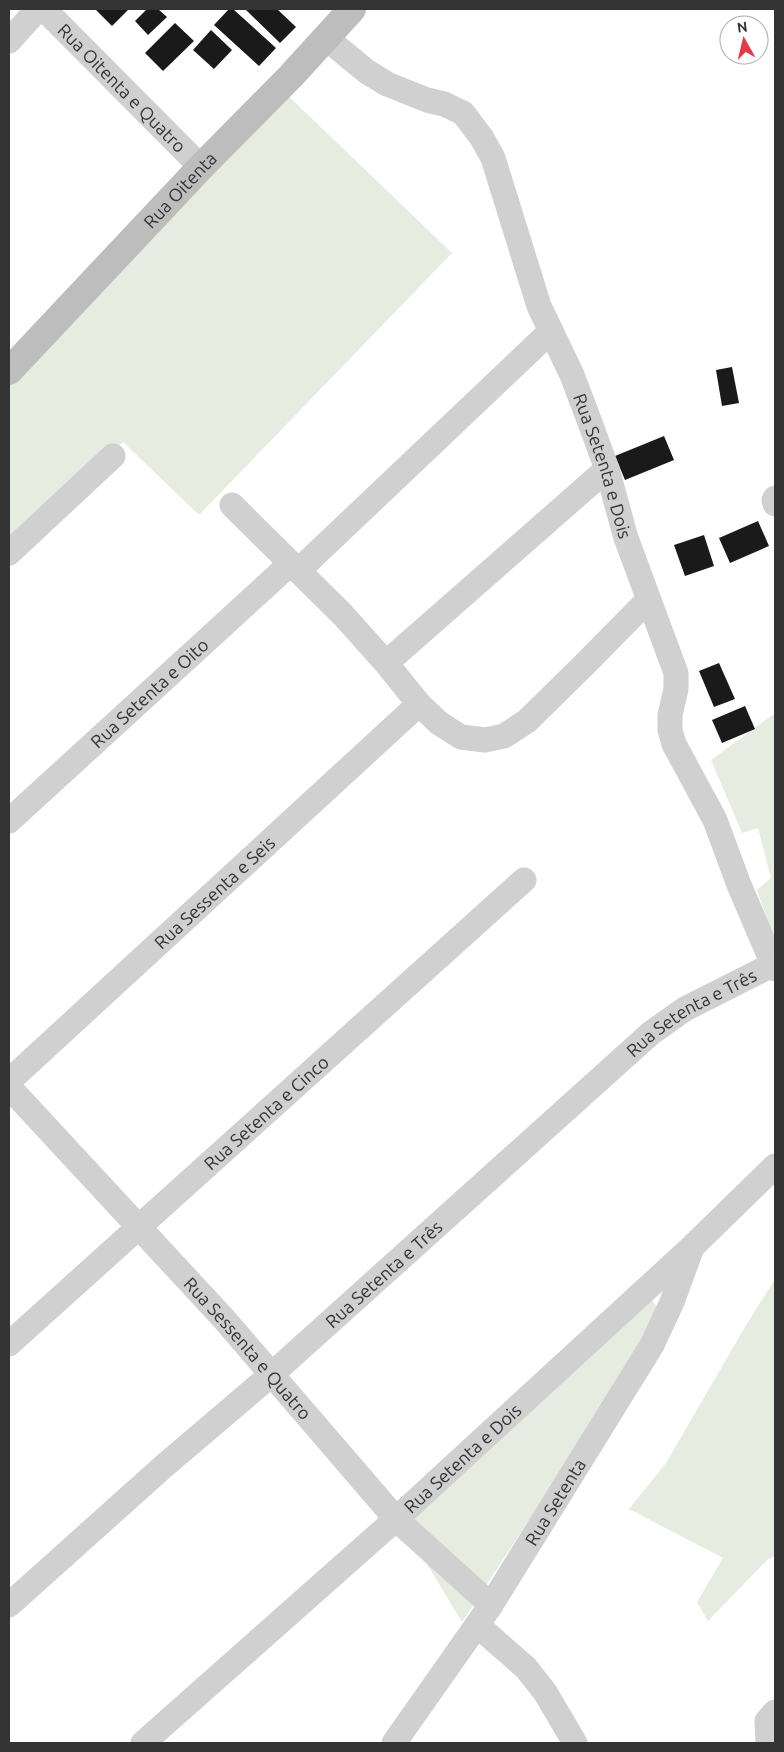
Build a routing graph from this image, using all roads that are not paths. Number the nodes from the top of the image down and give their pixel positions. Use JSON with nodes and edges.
{"nodes":[{"id":1,"x":38,"y":9,"type":"edge"},
{"id":2,"x":44,"y":9,"type":"edge"},
{"id":3,"x":343,"y":12,"type":"edge"},
{"id":4,"x":326,"y":38,"type":"junction"},
{"id":5,"x":9,"y":42,"type":"edge"},
{"id":6,"x":201,"y":167,"type":"junction"},
{"id":7,"x":551,"y":331,"type":"junction"},
{"id":8,"x":9,"y":371,"type":"edge"},
{"id":9,"x":113,"y":456,"type":"dead end"},
{"id":10,"x":607,"y":469,"type":"junction"},
{"id":11,"x":775,"y":498,"type":"edge"},
{"id":12,"x":775,"y":504,"type":"edge"},
{"id":13,"x":232,"y":505,"type":"dead end"},
{"id":14,"x":9,"y":553,"type":"edge"},
{"id":15,"x":294,"y":568,"type":"junction"},
{"id":16,"x":648,"y":600,"type":"junction"},
{"id":17,"x":386,"y":663,"type":"junction"},
{"id":18,"x":419,"y":704,"type":"junction"},
{"id":19,"x":9,"y":821,"type":"edge"},
{"id":20,"x":524,"y":880,"type":"dead end"},
{"id":21,"x":774,"y":967,"type":"edge"},
{"id":22,"x":9,"y":1081,"type":"edge"},
{"id":23,"x":9,"y":1087,"type":"edge"},
{"id":24,"x":775,"y":1166,"type":"edge"},
{"id":25,"x":139,"y":1227,"type":"junction"},
{"id":26,"x":692,"y":1247,"type":"junction"},
{"id":27,"x":9,"y":1344,"type":"edge"},
{"id":28,"x":271,"y":1375,"type":"junction"},
{"id":29,"x":396,"y":1519,"type":"junction"},
{"id":30,"x":9,"y":1604,"type":"edge"},
{"id":31,"x":491,"y":1604,"type":"junction"},
{"id":32,"x":476,"y":1625,"type":"junction"},
{"id":33,"x":143,"y":1743,"type":"edge"},
{"id":34,"x":394,"y":1743,"type":"edge"},
{"id":35,"x":575,"y":1743,"type":"edge"}],
"edges":[{"from":1,"to":5,"type":"street"},
{"from":2,"to":6,"type":"street","name":"Rua Oitenta e Quatro"},
{"from":3,"to":4,"type":"street","name":"Rua Oitenta"},
{"from":4,"to":6,"type":"street","name":"Rua Oitenta"},
{"from":4,"to":7,"type":"street","name":"Rua Setenta e Dois"},
{"from":6,"to":8,"type":"street","name":"Rua Oitenta"},
{"from":7,"to":10,"type":"street","name":"Rua Setenta e Dois"},
{"from":7,"to":15,"type":"street","name":"Rua Setenta e Oito"},
{"from":9,"to":14,"type":"street"},
{"from":10,"to":16,"type":"street","name":"Rua Setenta e Dois"},
{"from":10,"to":17,"type":"street"},
{"from":11,"to":12,"type":"street"},
{"from":13,"to":15,"type":"street"},
{"from":15,"to":17,"type":"street"},
{"from":15,"to":19,"type":"street","name":"Rua Setenta e Oito"},
{"from":16,"to":18,"type":"street"},
{"from":16,"to":21,"type":"street","name":"Rua Setenta e Dois"},
{"from":17,"to":18,"type":"street"},
{"from":18,"to":22,"type":"street","name":"Rua Sessenta e Seis"},
{"from":20,"to":25,"type":"street","name":"Rua Setenta e Cinco"},
{"from":21,"to":28,"type":"street","name":"Rua Setenta e Três"},
{"from":23,"to":25,"type":"street","name":"Rua Sessenta e Quatro"},
{"from":24,"to":26,"type":"street","name":"Rua Setenta e Dois"},
{"from":25,"to":27,"type":"street","name":"Rua Setenta e Cinco"},
{"from":25,"to":28,"type":"street","name":"Rua Sessenta e Quatro"},
{"from":26,"to":29,"type":"street","name":"Rua Setenta e Dois"},
{"from":26,"to":31,"type":"street","name":"Rua Setenta"},
{"from":28,"to":29,"type":"street","name":"Rua Sessenta e Quatro"},
{"from":28,"to":30,"type":"street","name":"Rua Setenta e Três"},
{"from":29,"to":31,"type":"street","name":"Rua Sessenta e Quatro"},
{"from":29,"to":33,"type":"street","name":"Rua Setenta e Dois"},
{"from":31,"to":32,"type":"street","name":"Rua Setenta"},
{"from":32,"to":34,"type":"street","name":"Rua Setenta"},
{"from":32,"to":35,"type":"street"}]}
